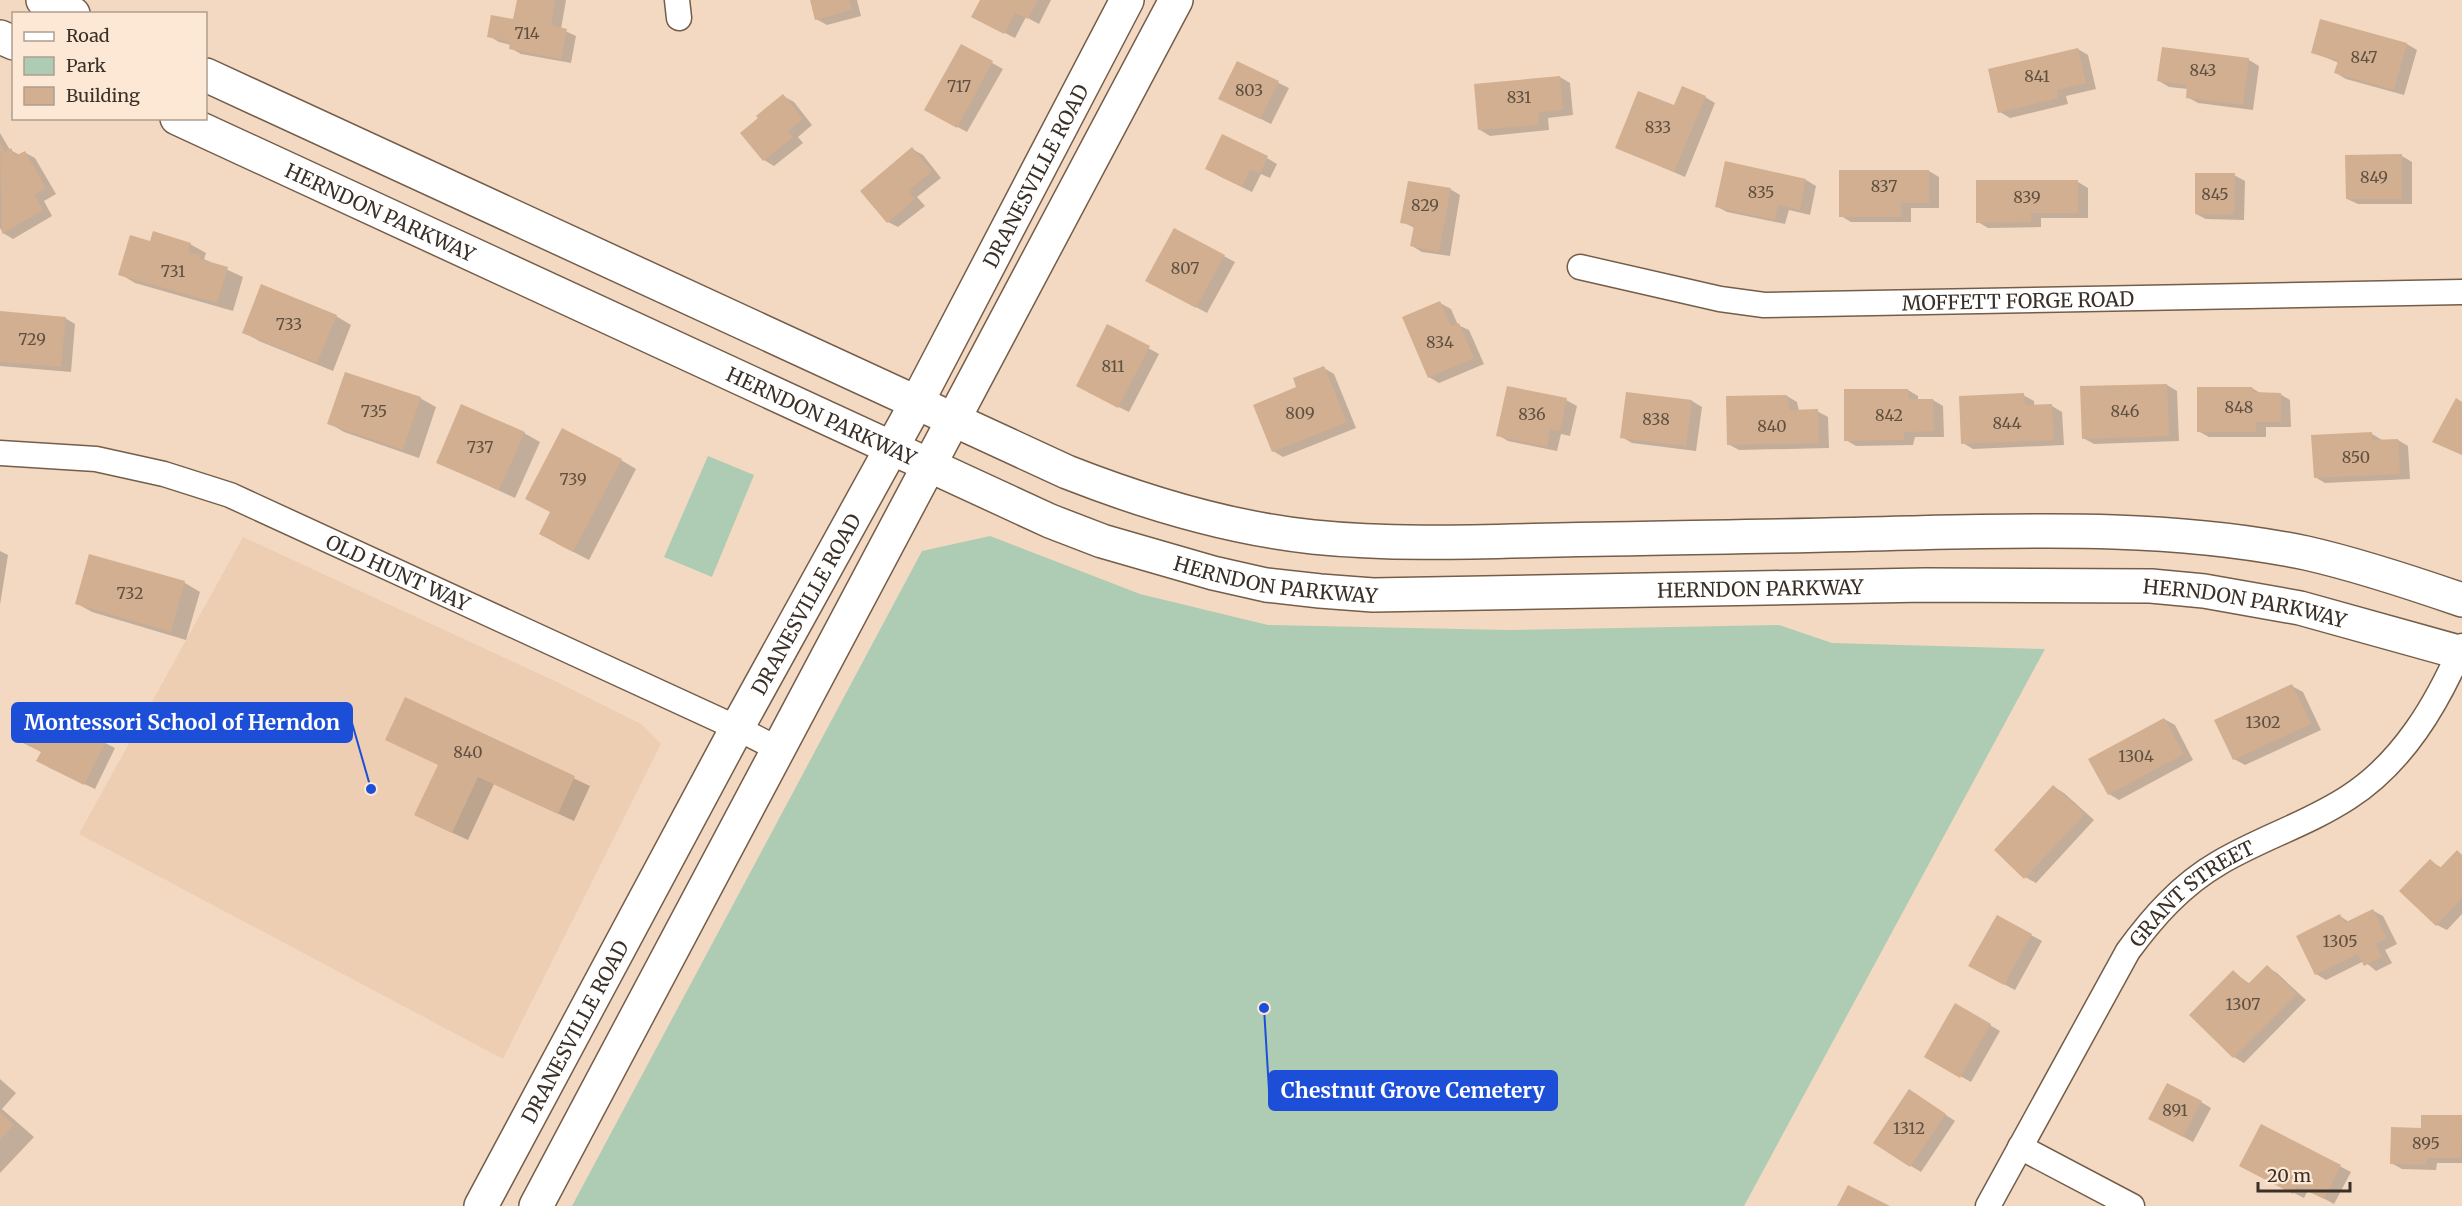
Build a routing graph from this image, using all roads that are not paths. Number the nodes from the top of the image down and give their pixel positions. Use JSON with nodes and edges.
{"nodes":[{"id":1,"x":44,"y":0,"type":"edge"},
{"id":2,"x":1126,"y":0,"type":"edge"},
{"id":3,"x":1176,"y":0,"type":"edge"},
{"id":4,"x":69,"y":12,"type":"edge"},
{"id":5,"x":207,"y":75,"type":"edge"},
{"id":6,"x":181,"y":120,"type":"edge"},
{"id":7,"x":1580,"y":267,"type":"dead end"},
{"id":8,"x":2462,"y":292,"type":"edge"},
{"id":9,"x":917,"y":402,"type":"junction"},
{"id":10,"x":954,"y":420,"type":"junction"},
{"id":11,"x":891,"y":448,"type":"junction"},
{"id":12,"x":0,"y":453,"type":"edge"},
{"id":13,"x":930,"y":466,"type":"junction"},
{"id":14,"x":2462,"y":600,"type":"edge"},
{"id":15,"x":2461,"y":650,"type":"edge"},
{"id":16,"x":737,"y":728,"type":"junction"},
{"id":17,"x":778,"y":749,"type":"junction"},
{"id":18,"x":2020,"y":1147,"type":"junction"},
{"id":19,"x":481,"y":1206,"type":"edge"},
{"id":20,"x":536,"y":1206,"type":"edge"},
{"id":21,"x":1988,"y":1206,"type":"edge"},
{"id":22,"x":2132,"y":1206,"type":"edge"}],
"edges":[{"from":1,"to":4,"type":"main road"},
{"from":2,"to":9,"type":"main road","name":"DRANESVILLE ROAD"},
{"from":3,"to":10,"type":"main road"},
{"from":5,"to":9,"type":"main road"},
{"from":6,"to":11,"type":"main road","name":"HERNDON PARKWAY"},
{"from":7,"to":8,"type":"street","name":"MOFFETT FORGE ROAD"},
{"from":9,"to":10,"type":"main road"},
{"from":9,"to":11,"type":"main road","name":"DRANESVILLE ROAD"},
{"from":10,"to":13,"type":"main road"},
{"from":10,"to":14,"type":"main road"},
{"from":11,"to":13,"type":"main road","name":"HERNDON PARKWAY"},
{"from":11,"to":16,"type":"main road","name":"DRANESVILLE ROAD"},
{"from":12,"to":16,"type":"street","name":"OLD HUNT WAY"},
{"from":13,"to":15,"type":"main road","name":"HERNDON PARKWAY"},
{"from":13,"to":17,"type":"main road"},
{"from":15,"to":18,"type":"street","name":"GRANT STREET"},
{"from":16,"to":17,"type":"street","name":"OLD HUNT WAY"},
{"from":16,"to":19,"type":"main road","name":"DRANESVILLE ROAD"},
{"from":17,"to":20,"type":"main road"},
{"from":18,"to":21,"type":"street","name":"GRANT STREET"},
{"from":18,"to":22,"type":"street"}]}
